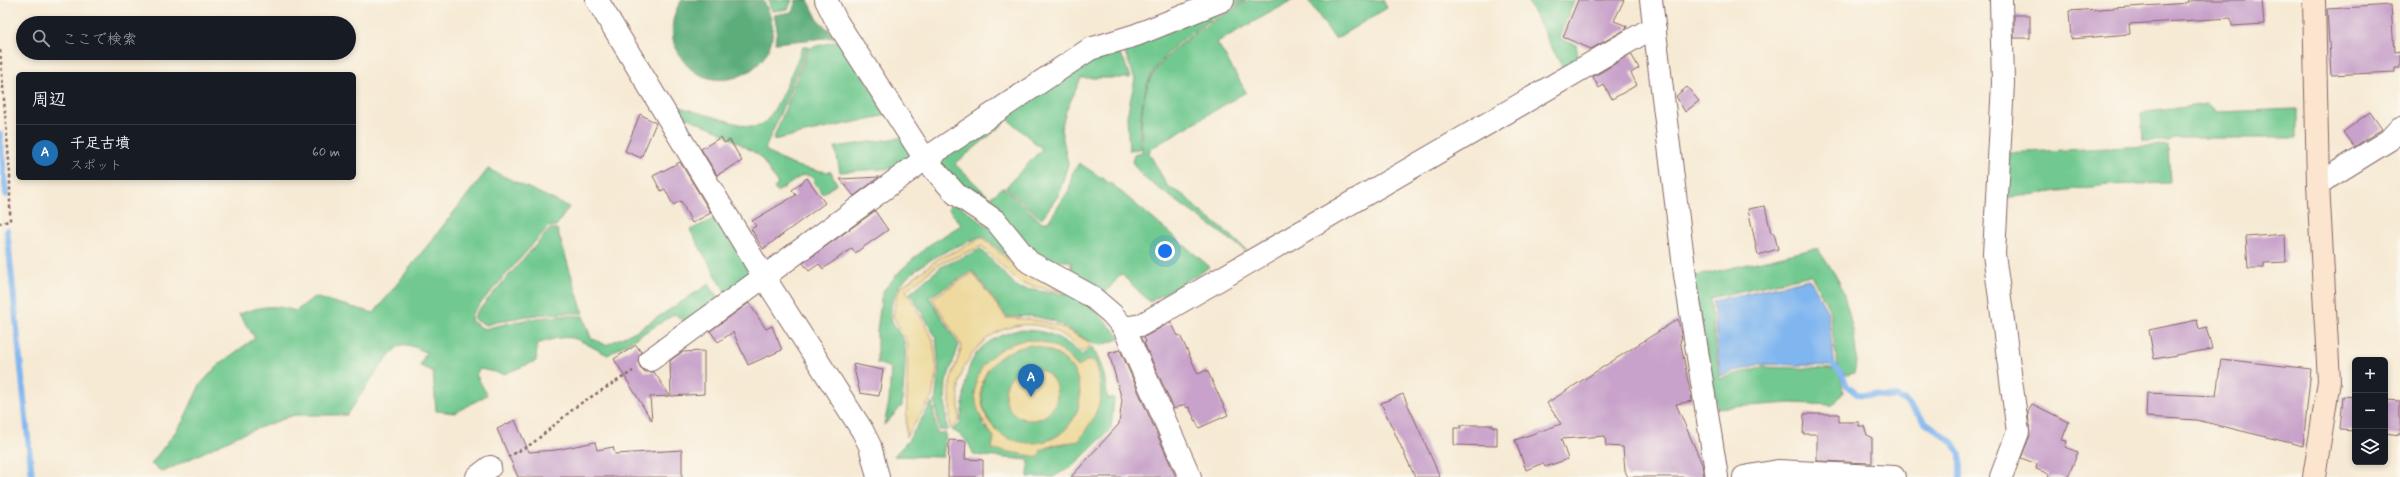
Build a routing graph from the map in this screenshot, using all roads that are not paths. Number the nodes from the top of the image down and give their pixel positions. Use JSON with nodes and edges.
{"nodes":[{"id":1,"x":597,"y":0,"type":"edge"},
{"id":2,"x":826,"y":0,"type":"edge"},
{"id":3,"x":1223,"y":0,"type":"edge"},
{"id":4,"x":1652,"y":0,"type":"edge"},
{"id":5,"x":2001,"y":0,"type":"edge"},
{"id":6,"x":2314,"y":0,"type":"edge"},
{"id":7,"x":1655,"y":30,"type":"junction"},
{"id":8,"x":2400,"y":128,"type":"edge"},
{"id":9,"x":925,"y":159,"type":"junction"},
{"id":10,"x":2318,"y":184,"type":"junction"},
{"id":11,"x":764,"y":277,"type":"junction"},
{"id":12,"x":1124,"y":328,"type":"junction"},
{"id":13,"x":650,"y":360,"type":"road end"},
{"id":14,"x":878,"y":477,"type":"edge"},
{"id":15,"x":1190,"y":477,"type":"edge"},
{"id":16,"x":1717,"y":477,"type":"edge"},
{"id":17,"x":1744,"y":477,"type":"edge"},
{"id":18,"x":1894,"y":477,"type":"edge"},
{"id":19,"x":2001,"y":477,"type":"edge"},
{"id":20,"x":2314,"y":477,"type":"edge"}],
"edges":[{"from":1,"to":11,"type":"street"},
{"from":2,"to":9,"type":"street"},
{"from":3,"to":9,"type":"street"},
{"from":4,"to":7,"type":"street"},
{"from":5,"to":19,"type":"street"},
{"from":6,"to":10,"type":"street"},
{"from":7,"to":12,"type":"street"},
{"from":7,"to":16,"type":"street"},
{"from":8,"to":10,"type":"street"},
{"from":9,"to":11,"type":"street"},
{"from":9,"to":12,"type":"street"},
{"from":10,"to":20,"type":"street"},
{"from":11,"to":13,"type":"street"},
{"from":11,"to":14,"type":"street"},
{"from":12,"to":15,"type":"street"},
{"from":17,"to":18,"type":"street"}]}
